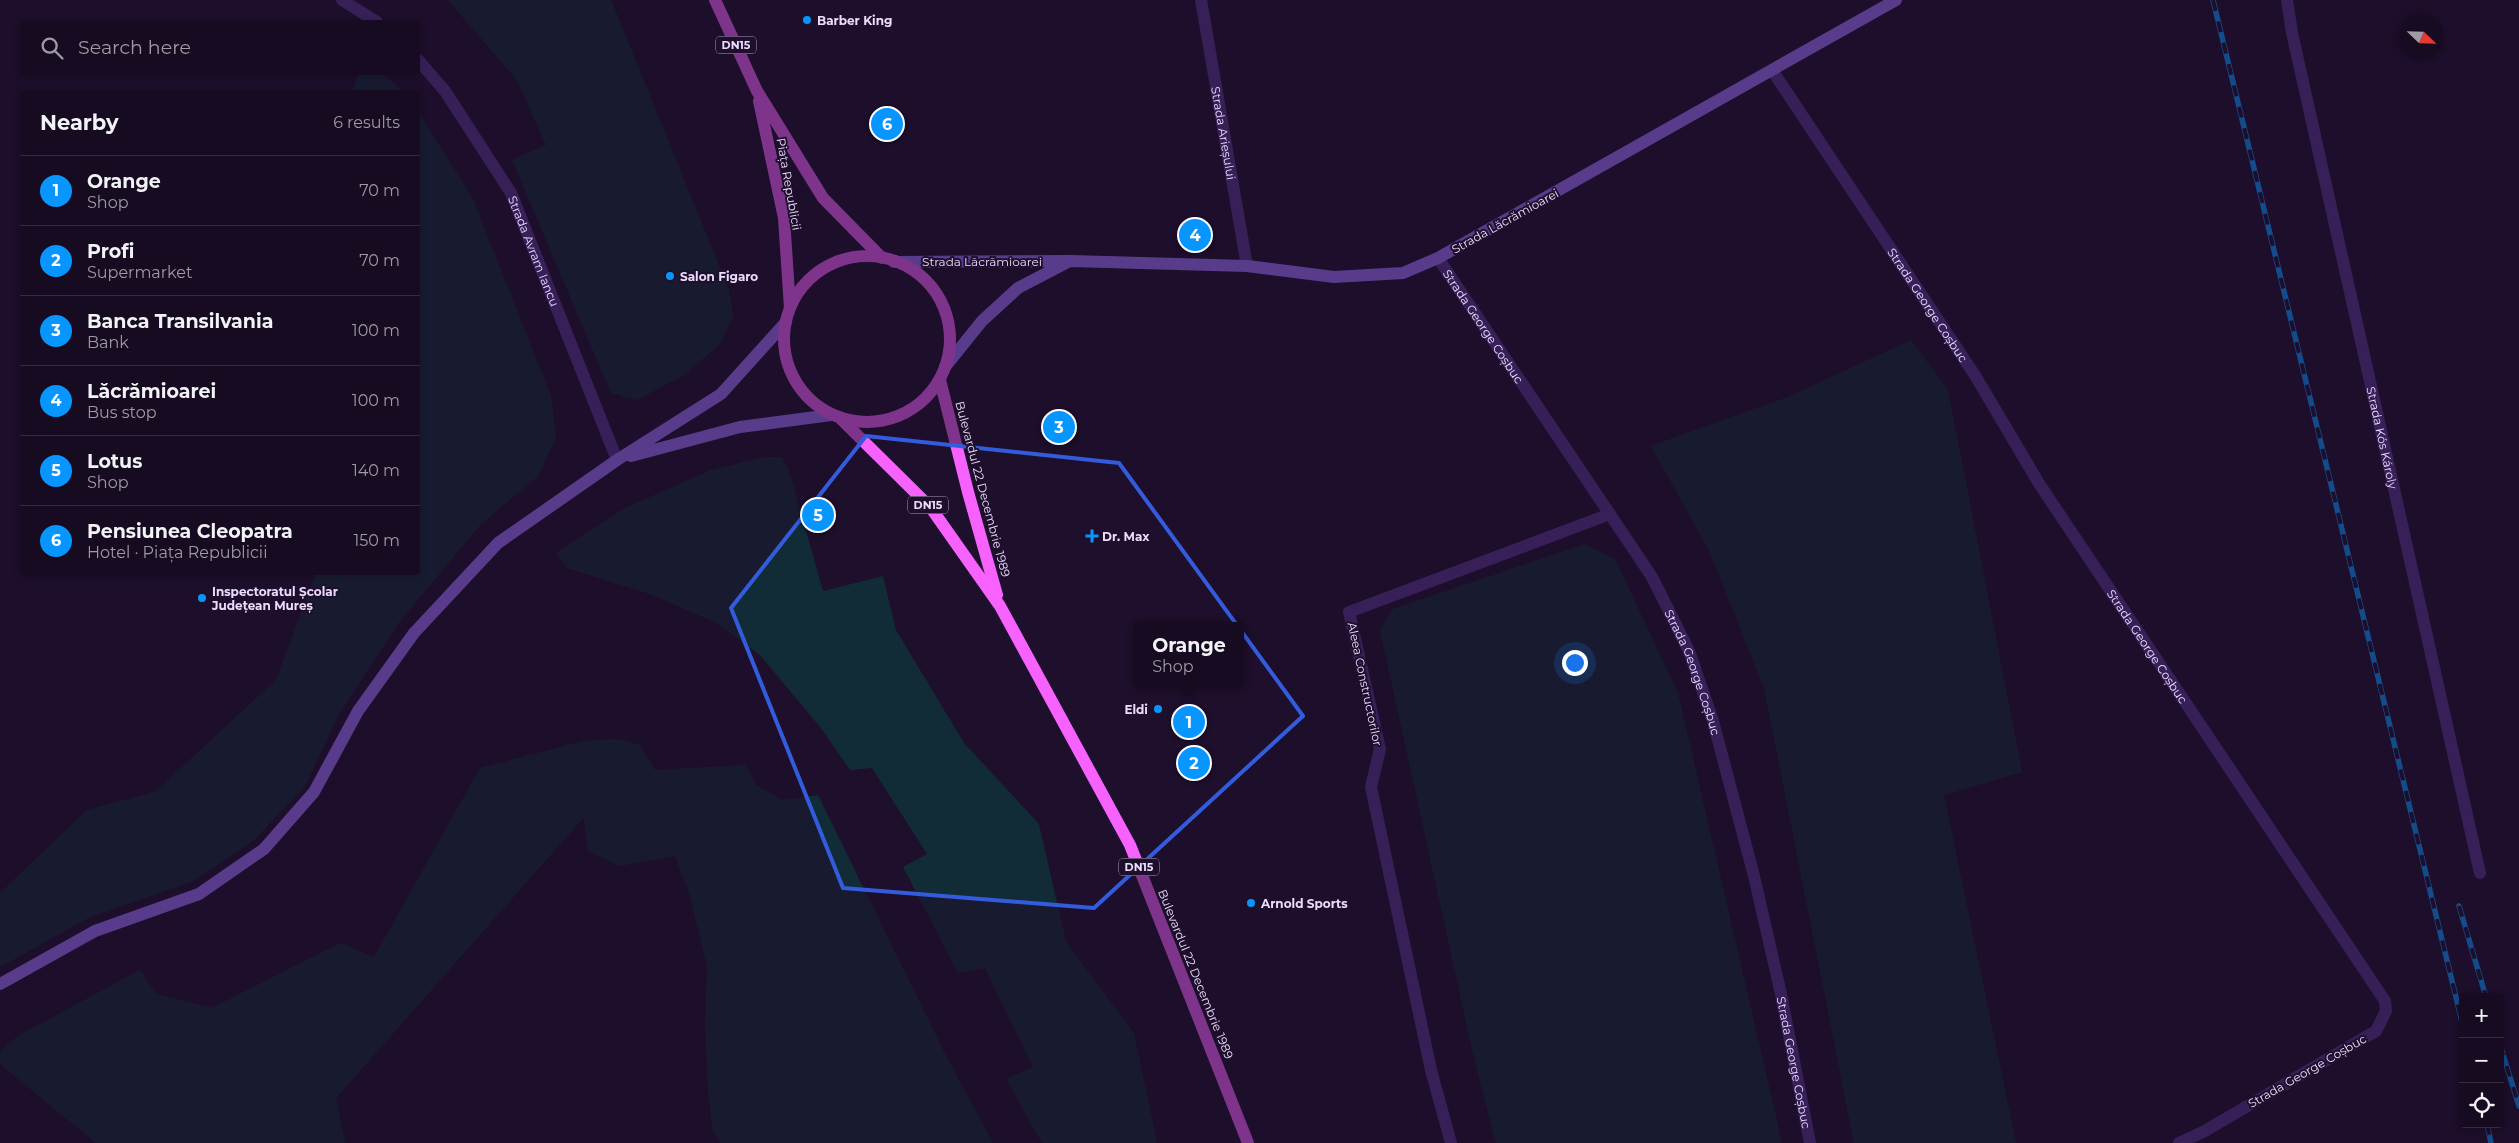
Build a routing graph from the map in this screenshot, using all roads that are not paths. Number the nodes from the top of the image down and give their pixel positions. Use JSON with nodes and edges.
{"nodes":[{"id":1,"x":342,"y":0,"type":"edge"},
{"id":2,"x":715,"y":0,"type":"edge"},
{"id":3,"x":1201,"y":0,"type":"edge"},
{"id":4,"x":1896,"y":0,"type":"edge"},
{"id":5,"x":2287,"y":0,"type":"edge"},
{"id":6,"x":374,"y":20,"type":"edge"},
{"id":7,"x":420,"y":62,"type":"edge"},
{"id":8,"x":1772,"y":70,"type":"junction"},
{"id":9,"x":757,"y":91,"type":"junction"},
{"id":10,"x":1438,"y":258,"type":"junction"},
{"id":11,"x":888,"y":260,"type":"junction"},
{"id":12,"x":1070,"y":261,"type":"junction"},
{"id":13,"x":1247,"y":266,"type":"junction"},
{"id":14,"x":788,"y":318,"type":"junction"},
{"id":15,"x":945,"y":367,"type":"junction"},
{"id":16,"x":940,"y":380,"type":"junction"},
{"id":17,"x":836,"y":417,"type":"junction"},
{"id":18,"x":617,"y":460,"type":"junction"},
{"id":19,"x":1610,"y":514,"type":"junction"},
{"id":20,"x":1000,"y":606,"type":"junction"},
{"id":21,"x":2480,"y":873,"type":"dead end"},
{"id":22,"x":0,"y":984,"type":"edge"},
{"id":23,"x":1248,"y":1143,"type":"edge"},
{"id":24,"x":1451,"y":1143,"type":"edge"},
{"id":25,"x":1810,"y":1143,"type":"edge"},
{"id":26,"x":2179,"y":1143,"type":"edge"}],
"edges":[{"from":1,"to":6,"type":"street"},
{"from":2,"to":9,"type":"main road","name":"Piața Republicii","number":"DN15"},
{"from":3,"to":13,"type":"street","name":"Strada Arieșului"},
{"from":4,"to":8,"type":"street","name":"Strada Lăcrămioarei"},
{"from":5,"to":21,"type":"street","name":"Strada Kós Károly"},
{"from":7,"to":18,"type":"street","name":"Strada Avram Iancu"},
{"from":8,"to":10,"type":"street","name":"Strada Lăcrămioarei"},
{"from":8,"to":26,"type":"street","name":"Strada George Coșbuc"},
{"from":9,"to":11,"type":"main road","name":"Piața Republicii","number":"DN15"},
{"from":9,"to":14,"type":"main road","name":"Piața Republicii","number":"DN15"},
{"from":10,"to":13,"type":"street","name":"Strada Lăcrămioarei"},
{"from":10,"to":19,"type":"street","name":"Strada George Coșbuc"},
{"from":11,"to":12,"type":"street","name":"Strada Lăcrămioarei"},
{"from":11,"to":14,"type":"main road","name":"Bulevardul 22 Decembrie 1989","number":"DN15"},
{"from":11,"to":15,"type":"main road","name":"Bulevardul 22 Decembrie 1989","number":"DN15"},
{"from":12,"to":13,"type":"street","name":"Strada Lăcrămioarei"},
{"from":12,"to":15,"type":"street","name":"Strada Lăcrămioarei"},
{"from":14,"to":17,"type":"main road","name":"Bulevardul 22 Decembrie 1989","number":"DN15"},
{"from":14,"to":18,"type":"street"},
{"from":15,"to":16,"type":"main road","name":"Bulevardul 22 Decembrie 1989","number":"DN15"},
{"from":16,"to":17,"type":"main road","name":"Bulevardul 22 Decembrie 1989","number":"DN15"},
{"from":16,"to":20,"type":"main road","name":"Bulevardul 22 Decembrie 1989","number":"DN15"},
{"from":17,"to":18,"type":"street"},
{"from":17,"to":20,"type":"main road","name":"Bulevardul 22 Decembrie 1989","number":"DN15"},
{"from":18,"to":22,"type":"street"},
{"from":19,"to":24,"type":"street","name":"Aleea Constructorilor"},
{"from":19,"to":25,"type":"street","name":"Strada George Coșbuc"},
{"from":20,"to":23,"type":"main road","name":"Bulevardul 22 Decembrie 1989","number":"DN15"}]}
